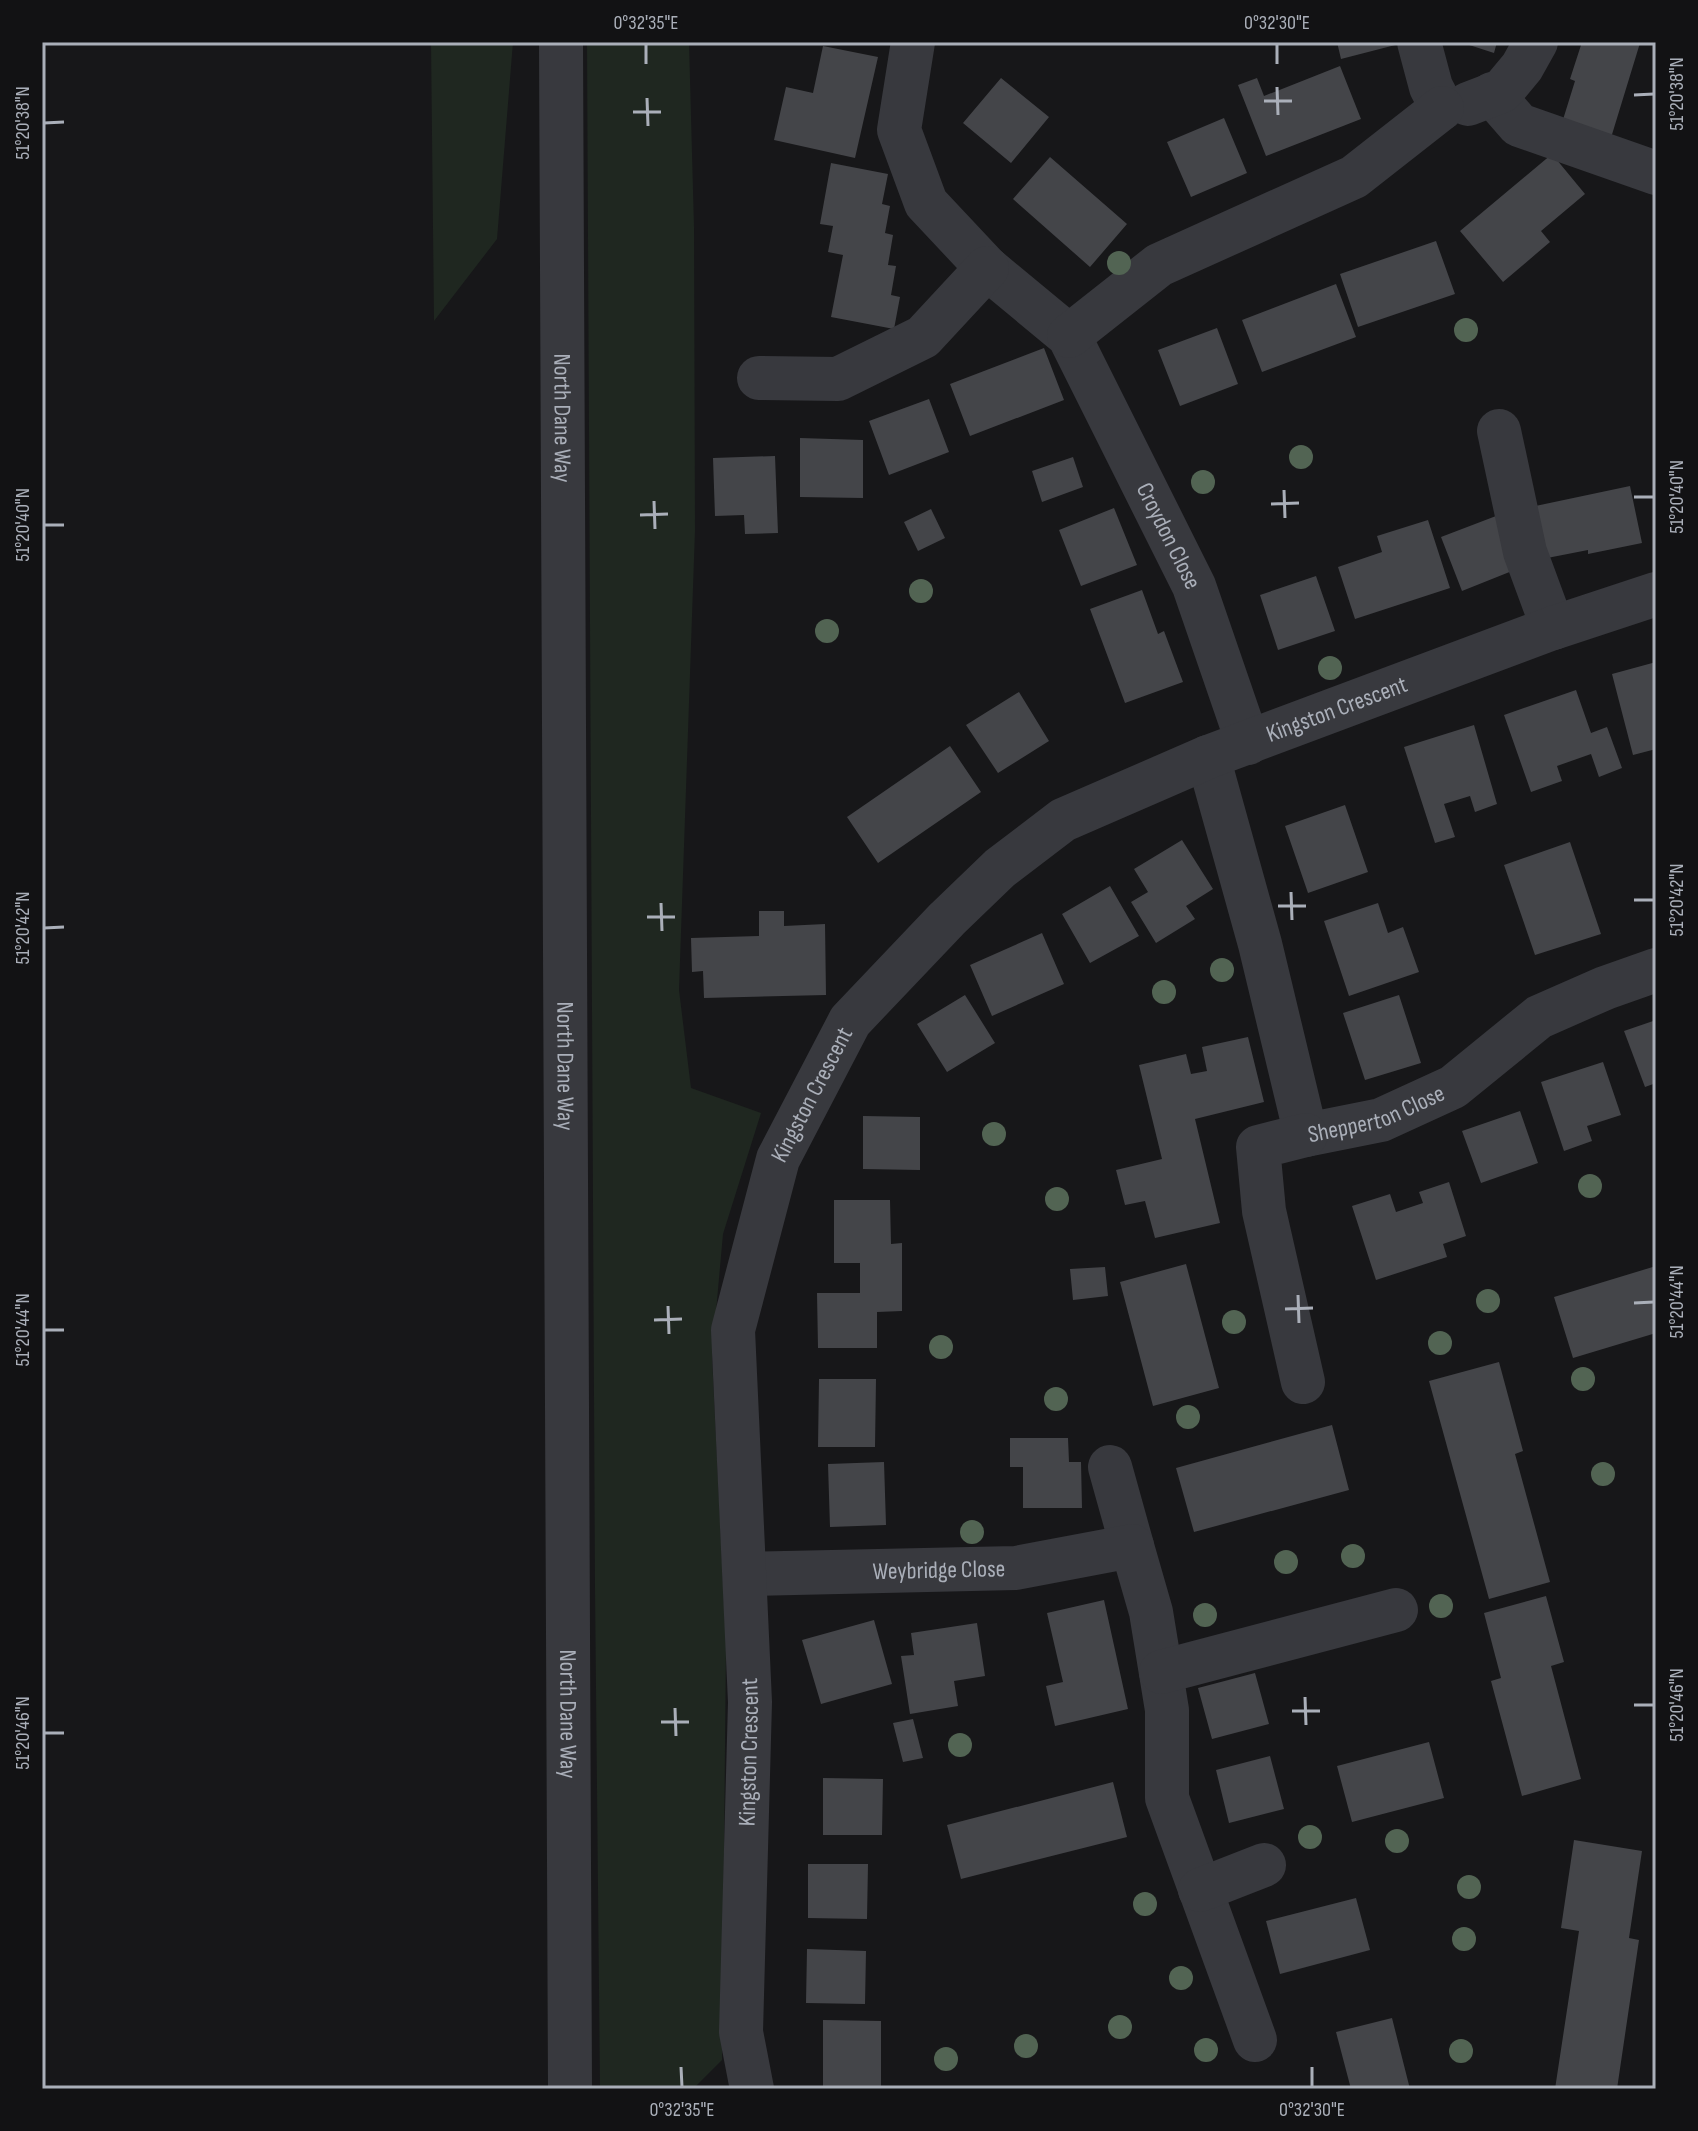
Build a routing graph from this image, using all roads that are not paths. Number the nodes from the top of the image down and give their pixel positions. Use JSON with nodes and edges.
{"nodes":[{"id":1,"x":561,"y":42,"type":"edge"},
{"id":2,"x":913,"y":42,"type":"edge"},
{"id":3,"x":1419,"y":42,"type":"edge"},
{"id":4,"x":1536,"y":42,"type":"edge"},
{"id":5,"x":1492,"y":94,"type":"junction"},
{"id":6,"x":1442,"y":108,"type":"junction"},
{"id":7,"x":1656,"y":173,"type":"edge"},
{"id":8,"x":987,"y":268,"type":"junction"},
{"id":9,"x":1069,"y":336,"type":"junction"},
{"id":10,"x":759,"y":378,"type":"dead end"},
{"id":11,"x":1499,"y":431,"type":"dead end"},
{"id":12,"x":1656,"y":594,"type":"edge"},
{"id":13,"x":1553,"y":628,"type":"junction"},
{"id":14,"x":1228,"y":750,"type":"junction"},
{"id":15,"x":1656,"y":970,"type":"edge"},
{"id":16,"x":1306,"y":1135,"type":"junction"},
{"id":17,"x":1303,"y":1382,"type":"dead end"},
{"id":18,"x":1110,"y":1467,"type":"dead end"},
{"id":19,"x":1132,"y":1546,"type":"junction"},
{"id":20,"x":745,"y":1574,"type":"junction"},
{"id":21,"x":1396,"y":1610,"type":"dead end"},
{"id":22,"x":1161,"y":1672,"type":"junction"},
{"id":23,"x":1264,"y":1865,"type":"dead end"},
{"id":24,"x":1200,"y":1890,"type":"junction"},
{"id":25,"x":1255,"y":2040,"type":"dead end"},
{"id":26,"x":570,"y":2089,"type":"edge"},
{"id":27,"x":752,"y":2089,"type":"edge"}],
"edges":[{"from":1,"to":26,"type":"street","name":"North Dane Way"},
{"from":2,"to":8,"type":"street","name":"Croydon Close"},
{"from":3,"to":6,"type":"street"},
{"from":4,"to":5,"type":"street"},
{"from":5,"to":6,"type":"street"},
{"from":5,"to":7,"type":"street"},
{"from":6,"to":9,"type":"street"},
{"from":8,"to":9,"type":"street","name":"Croydon Close"},
{"from":8,"to":10,"type":"street"},
{"from":9,"to":14,"type":"street","name":"Croydon Close"},
{"from":11,"to":13,"type":"street"},
{"from":12,"to":13,"type":"street","name":"Kingston Crescent"},
{"from":13,"to":14,"type":"street","name":"Kingston Crescent"},
{"from":14,"to":16,"type":"street","name":"Shepperton Close"},
{"from":14,"to":20,"type":"street","name":"Kingston Crescent"},
{"from":15,"to":16,"type":"street","name":"Shepperton Close"},
{"from":16,"to":17,"type":"street"},
{"from":18,"to":19,"type":"street"},
{"from":19,"to":20,"type":"street","name":"Weybridge Close"},
{"from":19,"to":22,"type":"street"},
{"from":20,"to":27,"type":"street","name":"Kingston Crescent"},
{"from":21,"to":22,"type":"street"},
{"from":22,"to":24,"type":"street"},
{"from":23,"to":24,"type":"street"},
{"from":24,"to":25,"type":"street"}]}
